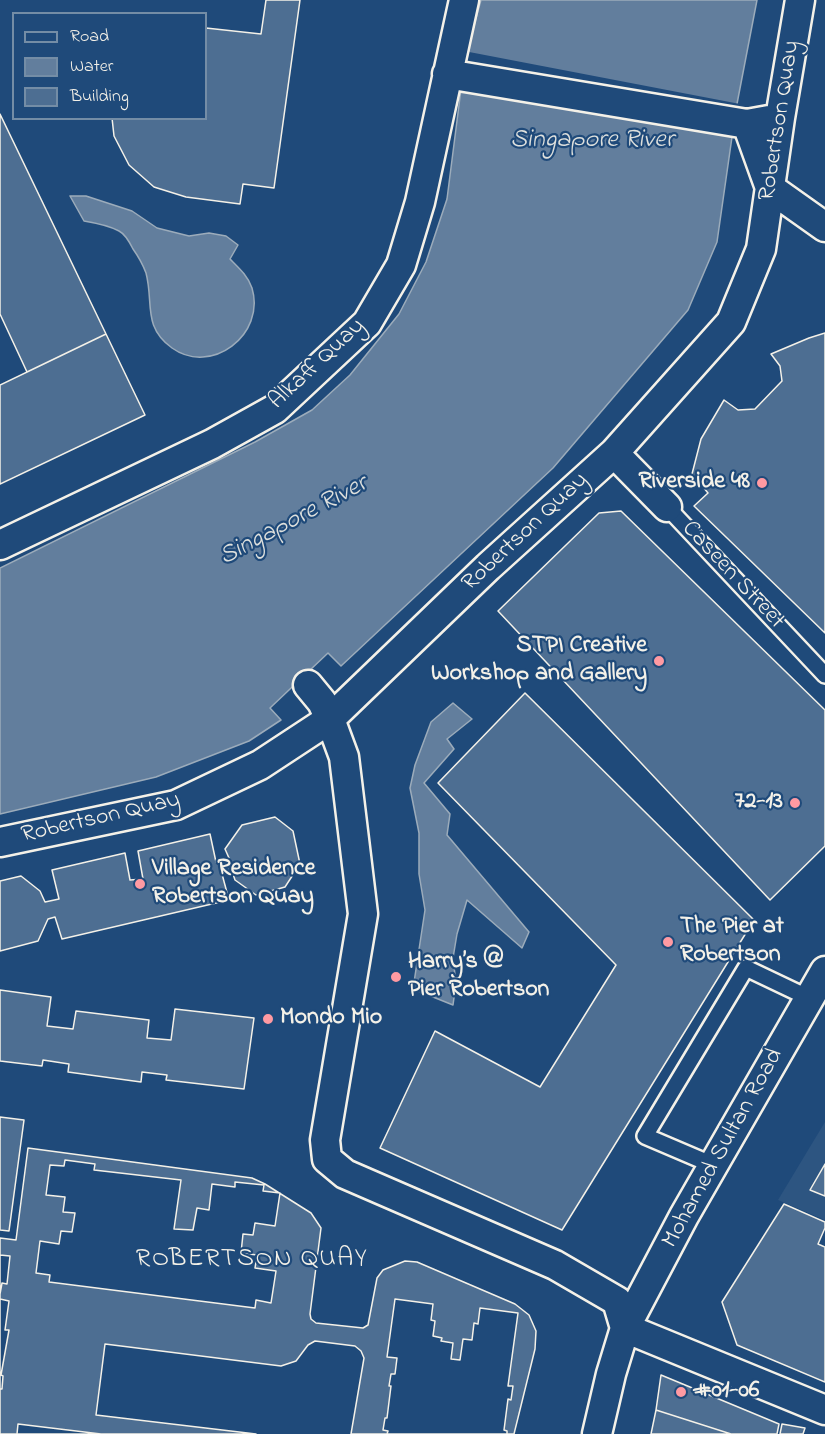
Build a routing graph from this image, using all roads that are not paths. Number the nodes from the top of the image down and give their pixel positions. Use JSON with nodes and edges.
{"nodes":[{"id":1,"x":464,"y":0,"type":"edge"},
{"id":2,"x":800,"y":0,"type":"edge"},
{"id":3,"x":447,"y":74,"type":"junction"},
{"id":4,"x":780,"y":118,"type":"junction"},
{"id":5,"x":747,"y":124,"type":"junction"},
{"id":6,"x":770,"y":188,"type":"junction"},
{"id":7,"x":825,"y":227,"type":"edge"},
{"id":8,"x":614,"y":453,"type":"junction"},
{"id":9,"x":667,"y":507,"type":"joint"},
{"id":10,"x":0,"y":545,"type":"edge"},
{"id":11,"x":825,"y":675,"type":"edge"},
{"id":12,"x":308,"y":685,"type":"dead end"},
{"id":13,"x":330,"y":719,"type":"junction"},
{"id":14,"x":0,"y":842,"type":"edge"},
{"id":15,"x":825,"y":971,"type":"edge"},
{"id":16,"x":809,"y":998,"type":"junction"},
{"id":17,"x":713,"y":1165,"type":"junction"},
{"id":18,"x":625,"y":1328,"type":"junction"},
{"id":19,"x":825,"y":1410,"type":"edge"},
{"id":20,"x":597,"y":1434,"type":"edge"}],
"edges":[{"from":1,"to":3,"type":"street","name":"Alkaff Quay"},
{"from":2,"to":4,"type":"street","name":"Robertson Quay"},
{"from":3,"to":5,"type":"street"},
{"from":3,"to":10,"type":"street","name":"Alkaff Quay"},
{"from":4,"to":5,"type":"street"},
{"from":4,"to":6,"type":"street","name":"Robertson Quay"},
{"from":5,"to":6,"type":"street"},
{"from":6,"to":7,"type":"street"},
{"from":6,"to":8,"type":"street","name":"Robertson Quay"},
{"from":8,"to":9,"type":"street","name":"Caseen Street"},
{"from":8,"to":13,"type":"street","name":"Robertson Quay"},
{"from":9,"to":11,"type":"lane","name":"Caseen Street"},
{"from":12,"to":13,"type":"street"},
{"from":13,"to":14,"type":"street","name":"Robertson Quay"},
{"from":13,"to":18,"type":"street"},
{"from":15,"to":16,"type":"street","name":"Mohamed Sultan Road"},
{"from":16,"to":17,"type":"street","name":"Mohamed Sultan Road"},
{"from":16,"to":17,"type":"lane"},
{"from":17,"to":18,"type":"street","name":"Mohamed Sultan Road"},
{"from":18,"to":19,"type":"street"},
{"from":18,"to":20,"type":"street","name":"Mohamed Sultan Road"}]}
